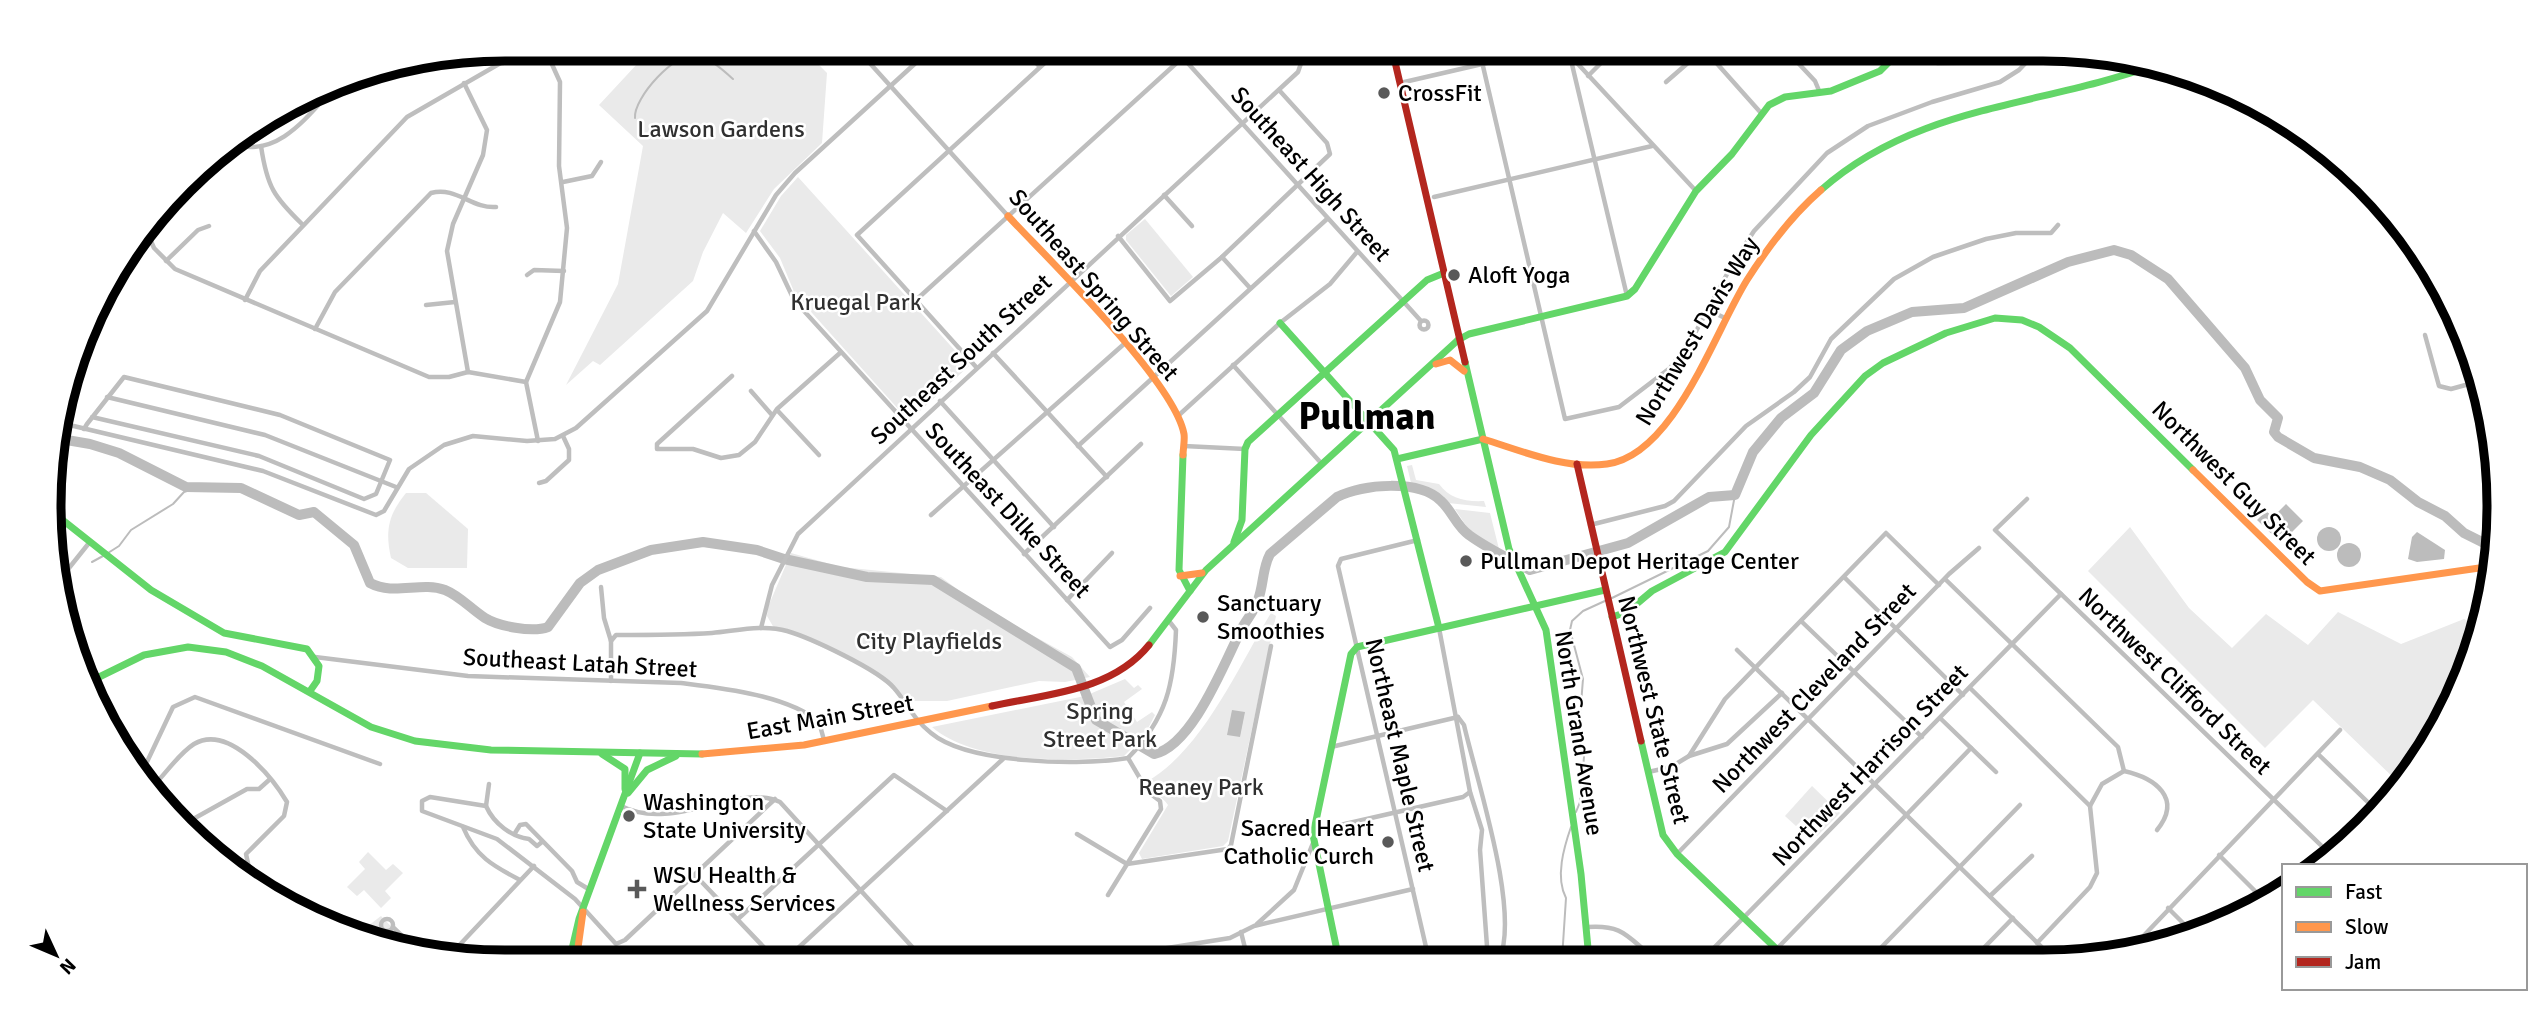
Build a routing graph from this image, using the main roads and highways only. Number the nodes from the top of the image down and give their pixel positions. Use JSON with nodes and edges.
{"nodes":[{"id":1,"x":1395,"y":61,"type":"edge"},
{"id":2,"x":1889,"y":61,"type":"edge"},
{"id":3,"x":2135,"y":71,"type":"edge"},
{"id":4,"x":1008,"y":216,"type":"road end"},
{"id":5,"x":1444,"y":273,"type":"junction"},
{"id":6,"x":1280,"y":323,"type":"road end"},
{"id":7,"x":1458,"y":340,"type":"junction"},
{"id":8,"x":1325,"y":372,"type":"junction"},
{"id":9,"x":1420,"y":375,"type":"junction"},
{"id":10,"x":1469,"y":381,"type":"junction"},
{"id":11,"x":1369,"y":420,"type":"junction"},
{"id":12,"x":1483,"y":439,"type":"junction"},
{"id":13,"x":1398,"y":459,"type":"junction"},
{"id":14,"x":1577,"y":464,"type":"junction"},
{"id":15,"x":1262,"y":518,"type":"junction"},
{"id":16,"x":61,"y":520,"type":"edge"},
{"id":17,"x":1241,"y":520,"type":"junction"},
{"id":18,"x":1230,"y":548,"type":"junction"},
{"id":19,"x":2482,"y":568,"type":"edge"},
{"id":20,"x":1204,"y":572,"type":"junction"},
{"id":21,"x":1180,"y":576,"type":"junction"},
{"id":22,"x":1189,"y":591,"type":"junction"},
{"id":23,"x":1606,"y":596,"type":"junction"},
{"id":24,"x":1536,"y":605,"type":"junction"},
{"id":25,"x":1612,"y":617,"type":"junction"},
{"id":26,"x":1439,"y":628,"type":"junction"},
{"id":27,"x":96,"y":678,"type":"edge"},
{"id":28,"x":310,"y":691,"type":"junction"},
{"id":29,"x":684,"y":752,"type":"junction"},
{"id":30,"x":600,"y":753,"type":"junction"},
{"id":31,"x":640,"y":753,"type":"junction"},
{"id":32,"x":624,"y":797,"type":"junction"},
{"id":33,"x":583,"y":911,"type":"junction"},
{"id":34,"x":572,"y":950,"type":"edge"},
{"id":35,"x":578,"y":950,"type":"edge"},
{"id":36,"x":1337,"y":950,"type":"edge"},
{"id":37,"x":1588,"y":950,"type":"edge"},
{"id":38,"x":1777,"y":950,"type":"edge"}],
"edges":[{"from":1,"to":5,"type":"main road"},
{"from":2,"to":7,"type":"main road"},
{"from":3,"to":14,"type":"main road","name":"Northwest Davis Way"},
{"from":4,"to":21,"type":"main road","name":"Southeast Spring Street"},
{"from":5,"to":7,"type":"main road"},
{"from":5,"to":8,"type":"main road"},
{"from":6,"to":8,"type":"main road"},
{"from":7,"to":9,"type":"main road","name":"East Main Street"},
{"from":7,"to":10,"type":"main road"},
{"from":8,"to":11,"type":"main road"},
{"from":8,"to":17,"type":"main road"},
{"from":9,"to":10,"type":"main road"},
{"from":9,"to":11,"type":"main road","name":"East Main Street"},
{"from":10,"to":12,"type":"main road","name":"North Grand Avenue"},
{"from":11,"to":13,"type":"main road"},
{"from":11,"to":15,"type":"main road","name":"East Main Street"},
{"from":12,"to":13,"type":"main road"},
{"from":12,"to":14,"type":"main road","name":"Northwest Davis Way"},
{"from":12,"to":24,"type":"main road","name":"North Grand Avenue"},
{"from":13,"to":26,"type":"main road"},
{"from":14,"to":23,"type":"main road","name":"Northwest State Street"},
{"from":15,"to":17,"type":"main road"},
{"from":15,"to":18,"type":"main road","name":"East Main Street"},
{"from":16,"to":28,"type":"main road"},
{"from":17,"to":18,"type":"main road"},
{"from":18,"to":20,"type":"main road","name":"East Main Street"},
{"from":19,"to":25,"type":"main road","name":"Northwest Guy Street"},
{"from":20,"to":21,"type":"main road"},
{"from":20,"to":22,"type":"main road","name":"East Main Street"},
{"from":21,"to":22,"type":"main road"},
{"from":22,"to":29,"type":"main road","name":"East Main Street"},
{"from":23,"to":24,"type":"main road"},
{"from":23,"to":25,"type":"main road","name":"Northwest State Street"},
{"from":24,"to":26,"type":"main road"},
{"from":24,"to":37,"type":"main road","name":"North Grand Avenue"},
{"from":25,"to":38,"type":"main road","name":"Northwest State Street"},
{"from":26,"to":36,"type":"main road"},
{"from":27,"to":28,"type":"main road","name":"East Main Street"},
{"from":28,"to":30,"type":"main road","name":"East Main Street"},
{"from":29,"to":31,"type":"main road","name":"East Main Street"},
{"from":29,"to":32,"type":"main road"},
{"from":30,"to":31,"type":"main road","name":"East Main Street"},
{"from":30,"to":32,"type":"main road"},
{"from":31,"to":32,"type":"main road"},
{"from":32,"to":33,"type":"main road"},
{"from":33,"to":34,"type":"main road"},
{"from":33,"to":35,"type":"main road"}]}
